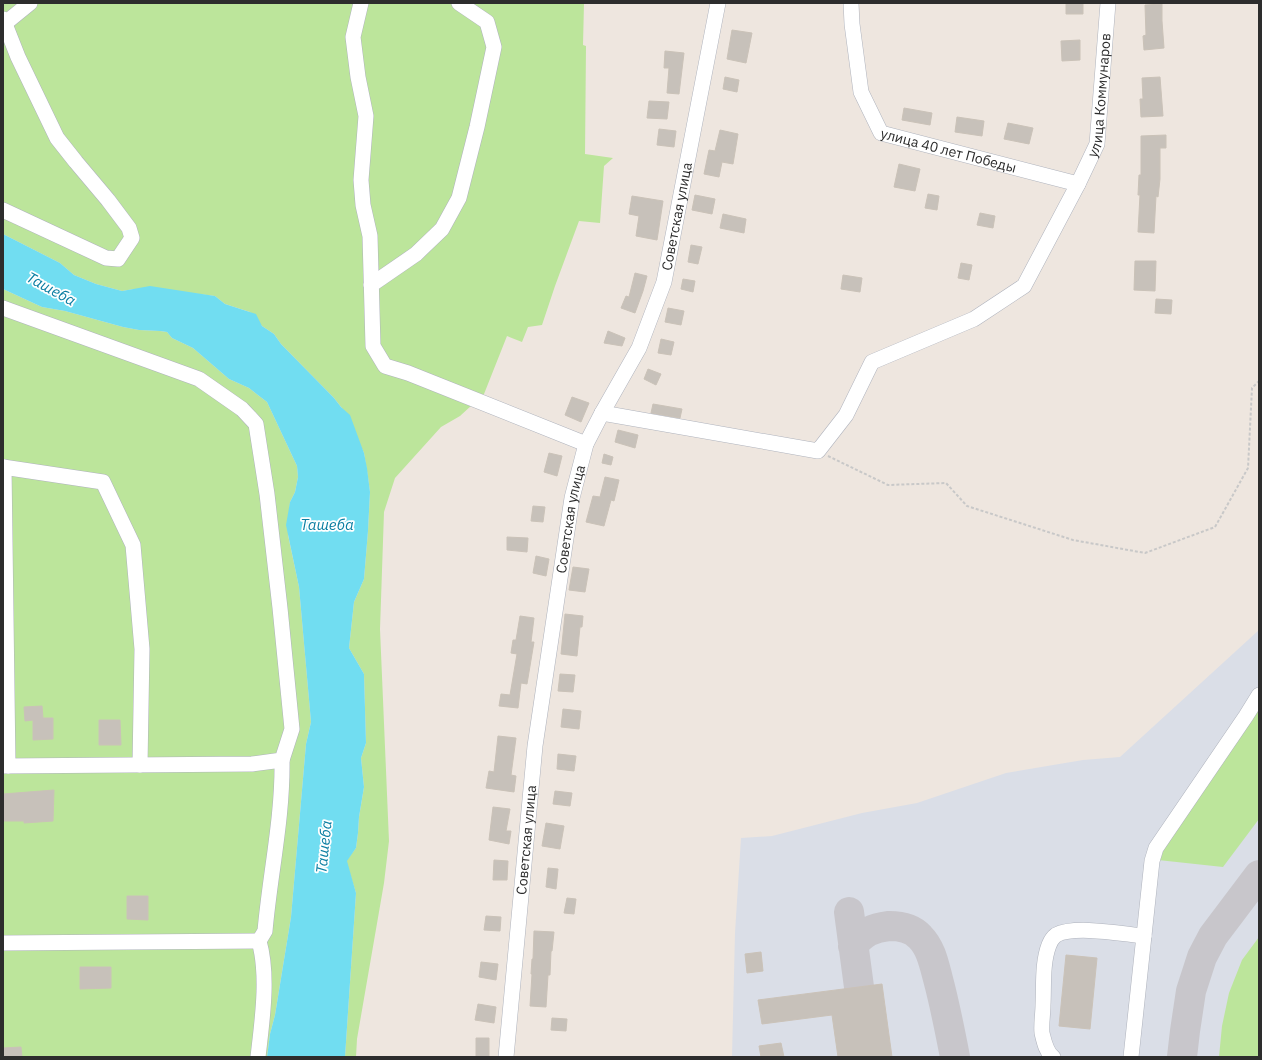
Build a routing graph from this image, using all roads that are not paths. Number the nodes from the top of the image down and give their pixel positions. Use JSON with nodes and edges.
{"nodes":[{"id":1,"x":30,"y":3,"type":"edge"},
{"id":2,"x":361,"y":3,"type":"edge"},
{"id":3,"x":459,"y":3,"type":"edge"},
{"id":4,"x":718,"y":3,"type":"edge"},
{"id":5,"x":851,"y":3,"type":"edge"},
{"id":6,"x":1108,"y":3,"type":"edge"},
{"id":7,"x":4,"y":23,"type":"edge"},
{"id":8,"x":1078,"y":184,"type":"junction"},
{"id":9,"x":3,"y":210,"type":"edge"},
{"id":10,"x":371,"y":285,"type":"junction"},
{"id":11,"x":3,"y":308,"type":"edge"},
{"id":12,"x":602,"y":413,"type":"junction"},
{"id":13,"x":586,"y":444,"type":"junction"},
{"id":14,"x":4,"y":467,"type":"edge"},
{"id":15,"x":1259,"y":695,"type":"edge"},
{"id":16,"x":282,"y":760,"type":"junction"},
{"id":17,"x":140,"y":764,"type":"junction"},
{"id":18,"x":6,"y":766,"type":"edge"},
{"id":19,"x":1144,"y":936,"type":"junction"},
{"id":20,"x":258,"y":941,"type":"junction"},
{"id":21,"x":3,"y":943,"type":"edge"},
{"id":22,"x":258,"y":1057,"type":"edge"},
{"id":23,"x":506,"y":1057,"type":"edge"},
{"id":24,"x":1053,"y":1057,"type":"edge"},
{"id":25,"x":1131,"y":1057,"type":"edge"}],
"edges":[{"from":1,"to":7,"type":"street"},
{"from":2,"to":10,"type":"street"},
{"from":3,"to":10,"type":"street"},
{"from":4,"to":12,"type":"street","name":"Советская улица"},
{"from":5,"to":8,"type":"street","name":"улица 40 лет Победы"},
{"from":6,"to":8,"type":"street","name":"улица Коммунаров"},
{"from":7,"to":9,"type":"street"},
{"from":8,"to":12,"type":"street","name":"улица Коммунаров"},
{"from":10,"to":13,"type":"street"},
{"from":11,"to":16,"type":"street"},
{"from":12,"to":13,"type":"street","name":"Советская улица"},
{"from":13,"to":23,"type":"street","name":"Советская улица"},
{"from":14,"to":17,"type":"street"},
{"from":14,"to":18,"type":"street"},
{"from":15,"to":19,"type":"street"},
{"from":16,"to":17,"type":"street"},
{"from":16,"to":20,"type":"street"},
{"from":17,"to":18,"type":"street"},
{"from":19,"to":24,"type":"street"},
{"from":19,"to":25,"type":"street"},
{"from":20,"to":21,"type":"street"},
{"from":20,"to":22,"type":"street"}]}
